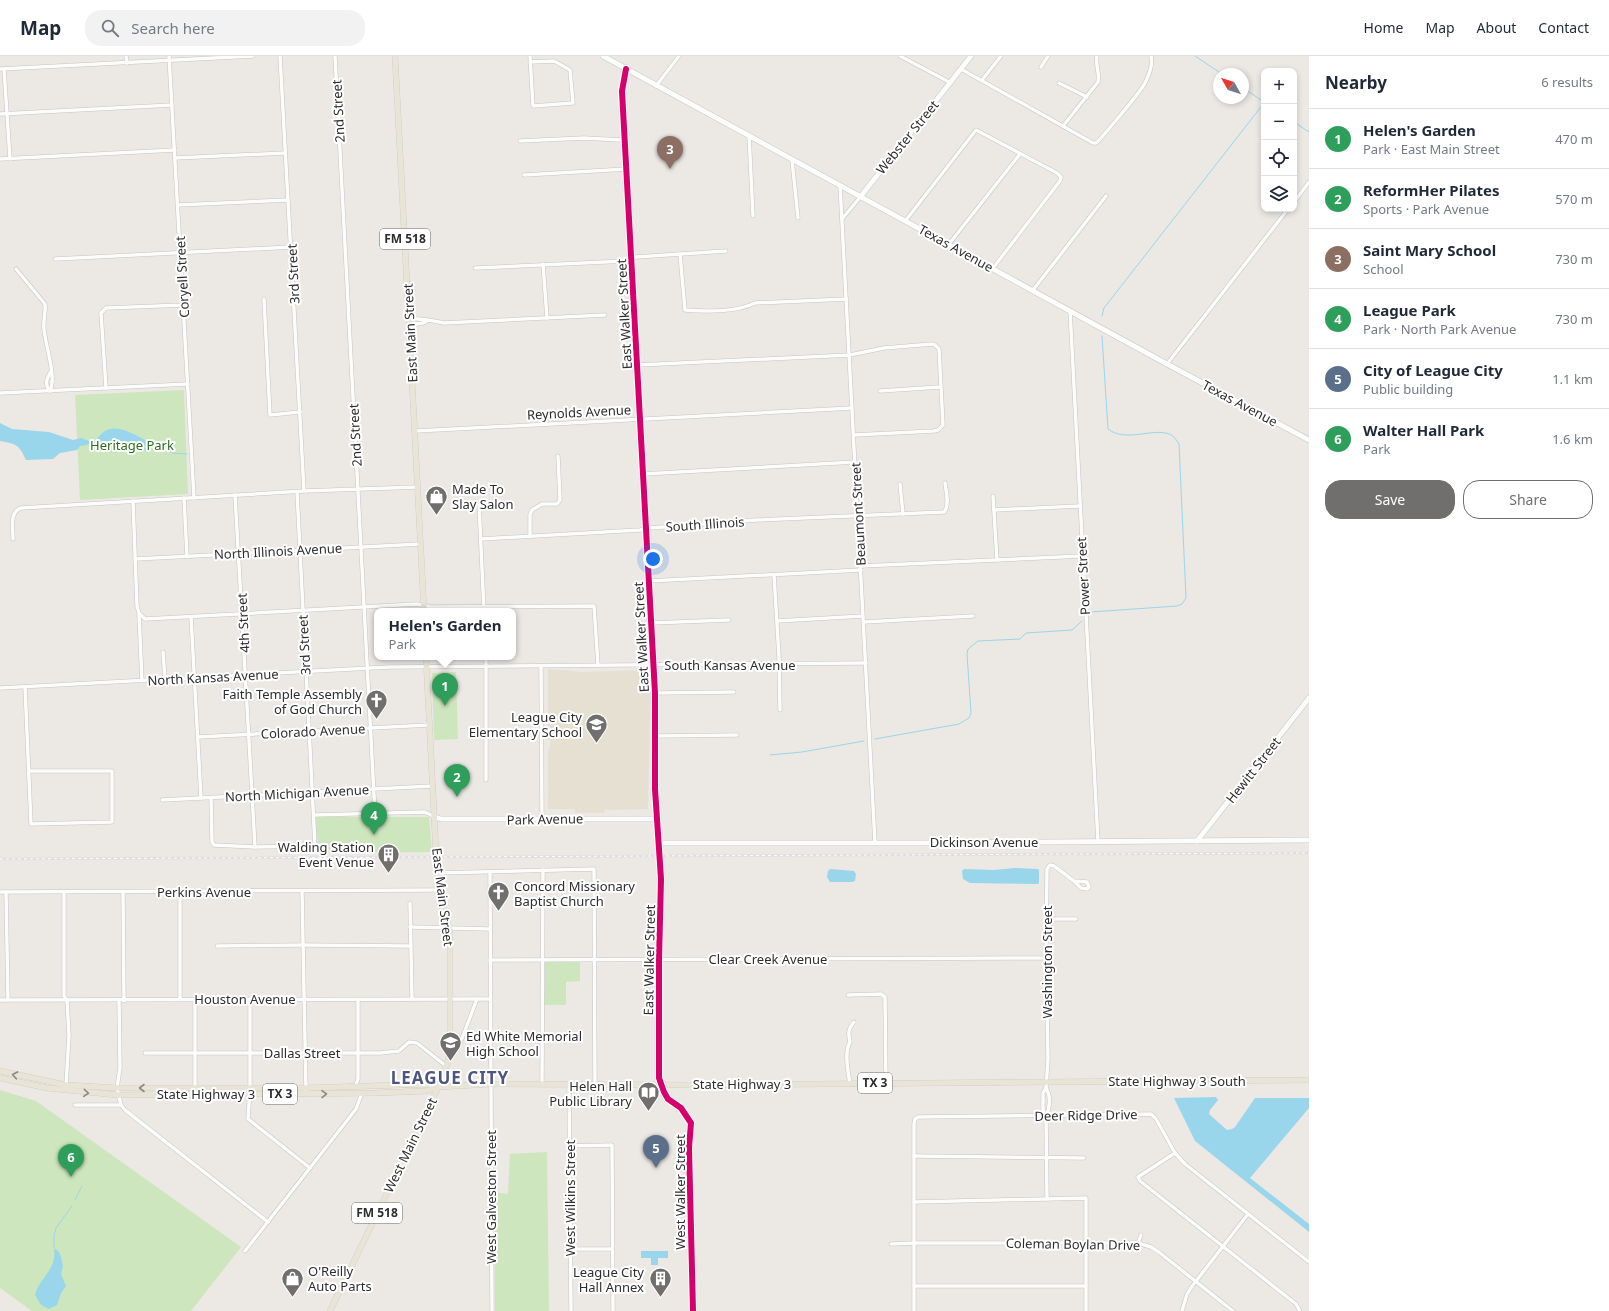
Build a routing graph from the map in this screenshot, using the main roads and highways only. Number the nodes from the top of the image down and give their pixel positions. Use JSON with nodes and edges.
{"nodes":[{"id":1,"x":395,"y":56,"type":"edge"},
{"id":2,"x":424,"y":608,"type":"edge"},
{"id":3,"x":426,"y":660,"type":"edge"},
{"id":4,"x":0,"y":1071,"type":"edge"},
{"id":5,"x":0,"y":1078,"type":"edge"},
{"id":6,"x":1309,"y":1080,"type":"edge"},
{"id":7,"x":1046,"y":1085,"type":"joint"},
{"id":8,"x":438,"y":1087,"type":"junction"},
{"id":9,"x":66,"y":1088,"type":"junction"},
{"id":10,"x":195,"y":1092,"type":"junction"},
{"id":11,"x":330,"y":1311,"type":"edge"}],
"edges":[{"from":1,"to":2,"type":"main road","name":"East Main Street","number":"FM 518"},
{"from":3,"to":8,"type":"main road","name":"East Main Street","number":"FM 518"},
{"from":9,"to":4,"type":"main road","name":"State Highway 3","number":"TX 3","one_way":true},
{"from":5,"to":9,"type":"main road","name":"State Highway 3","number":"TX 3"},
{"from":6,"to":7,"type":"main road","name":"State Highway 3 South","number":"TX 3"},
{"from":7,"to":8,"type":"main road","name":"State Highway 3","number":"TX 3"},
{"from":8,"to":10,"type":"main road","name":"State Highway 3","number":"TX 3"},
{"from":8,"to":11,"type":"main road","name":"West Main Street","number":"FM 518"},
{"from":10,"to":9,"type":"main road","name":"State Highway 3","number":"TX 3","one_way":true},
{"from":9,"to":10,"type":"main road","name":"State Highway 3","number":"TX 3","one_way":true}]}
